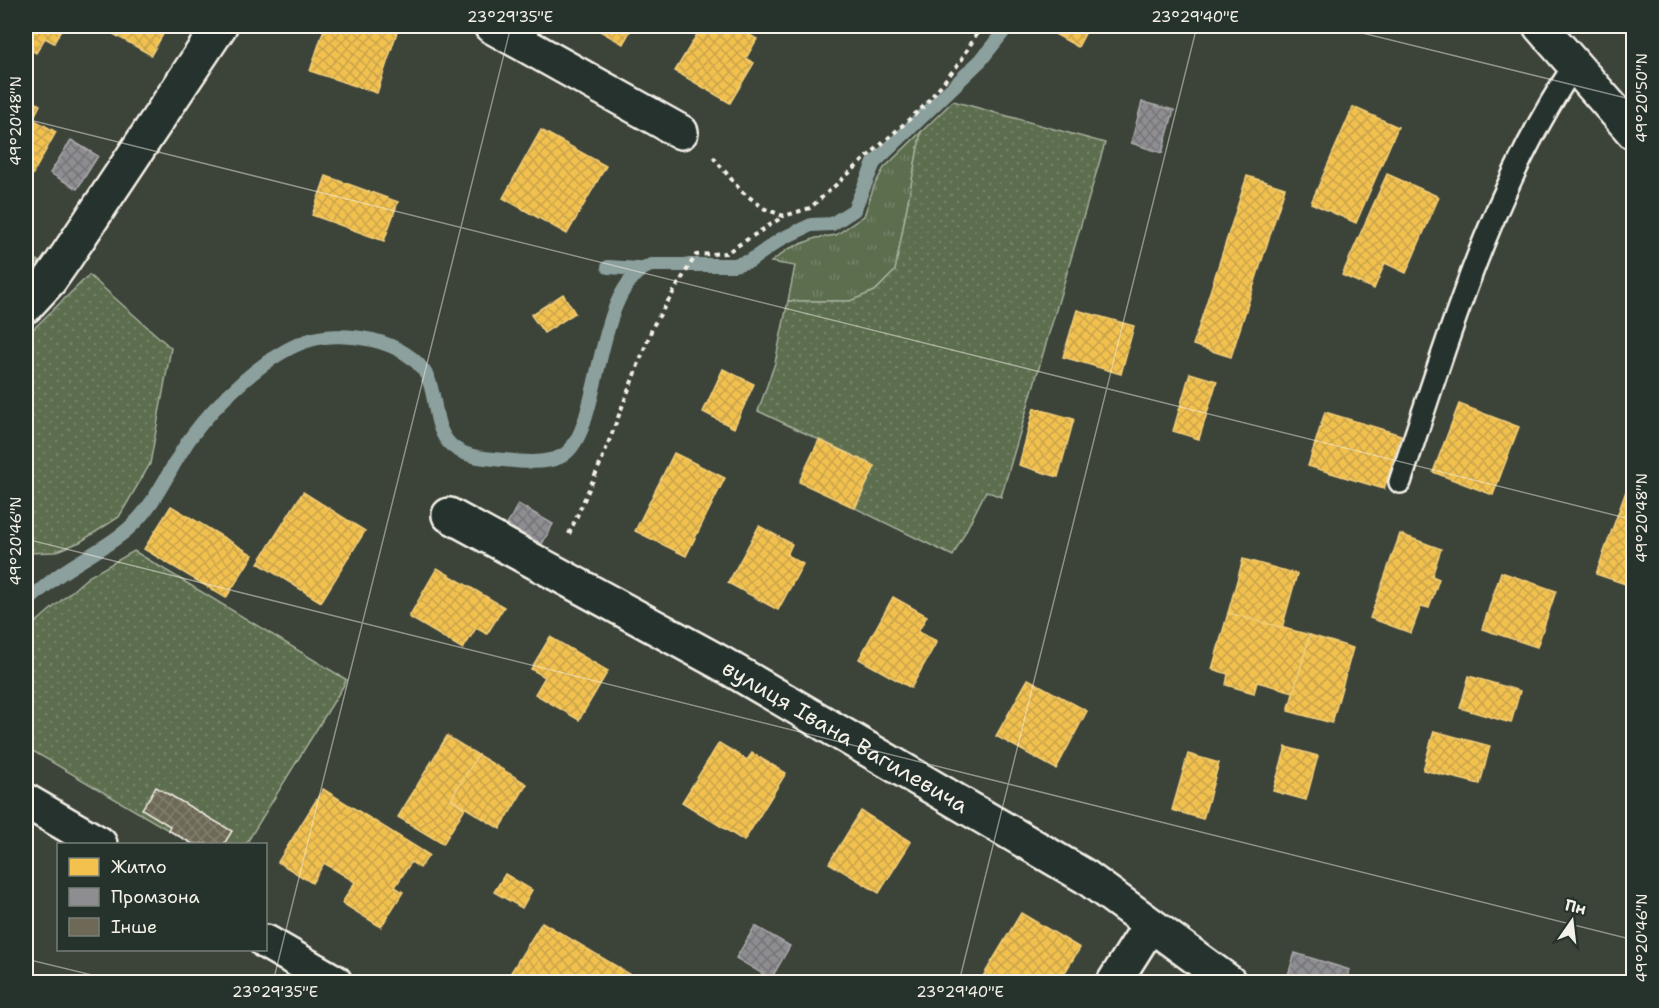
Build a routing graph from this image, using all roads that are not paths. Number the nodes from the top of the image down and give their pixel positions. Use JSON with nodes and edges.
{"nodes":[{"id":1,"x":220,"y":26,"type":"edge"},
{"id":2,"x":491,"y":26,"type":"edge"},
{"id":3,"x":1540,"y":26,"type":"edge"},
{"id":4,"x":1574,"y":66,"type":"junction"},
{"id":5,"x":681,"y":132,"type":"dead end"},
{"id":6,"x":1634,"y":133,"type":"edge"},
{"id":7,"x":26,"y":306,"type":"edge"},
{"id":8,"x":1400,"y":482,"type":"dead end"},
{"id":9,"x":449,"y":514,"type":"dead end"},
{"id":10,"x":26,"y":801,"type":"edge"},
{"id":11,"x":98,"y":843,"type":"edge"},
{"id":12,"x":1150,"y":925,"type":"junction"},
{"id":13,"x":267,"y":943,"type":"edge"},
{"id":14,"x":335,"y":982,"type":"edge"},
{"id":15,"x":1114,"y":982,"type":"edge"},
{"id":16,"x":1229,"y":982,"type":"edge"}],
"edges":[{"from":1,"to":7,"type":"street"},
{"from":2,"to":5,"type":"street"},
{"from":3,"to":4,"type":"street"},
{"from":4,"to":6,"type":"street"},
{"from":4,"to":8,"type":"lane"},
{"from":9,"to":12,"type":"street","name":"вулиця Івана Вагилевича"},
{"from":10,"to":11,"type":"street"},
{"from":12,"to":15,"type":"street"},
{"from":12,"to":16,"type":"street","name":"вулиця Івана Вагилевича"},
{"from":13,"to":14,"type":"street"}]}
